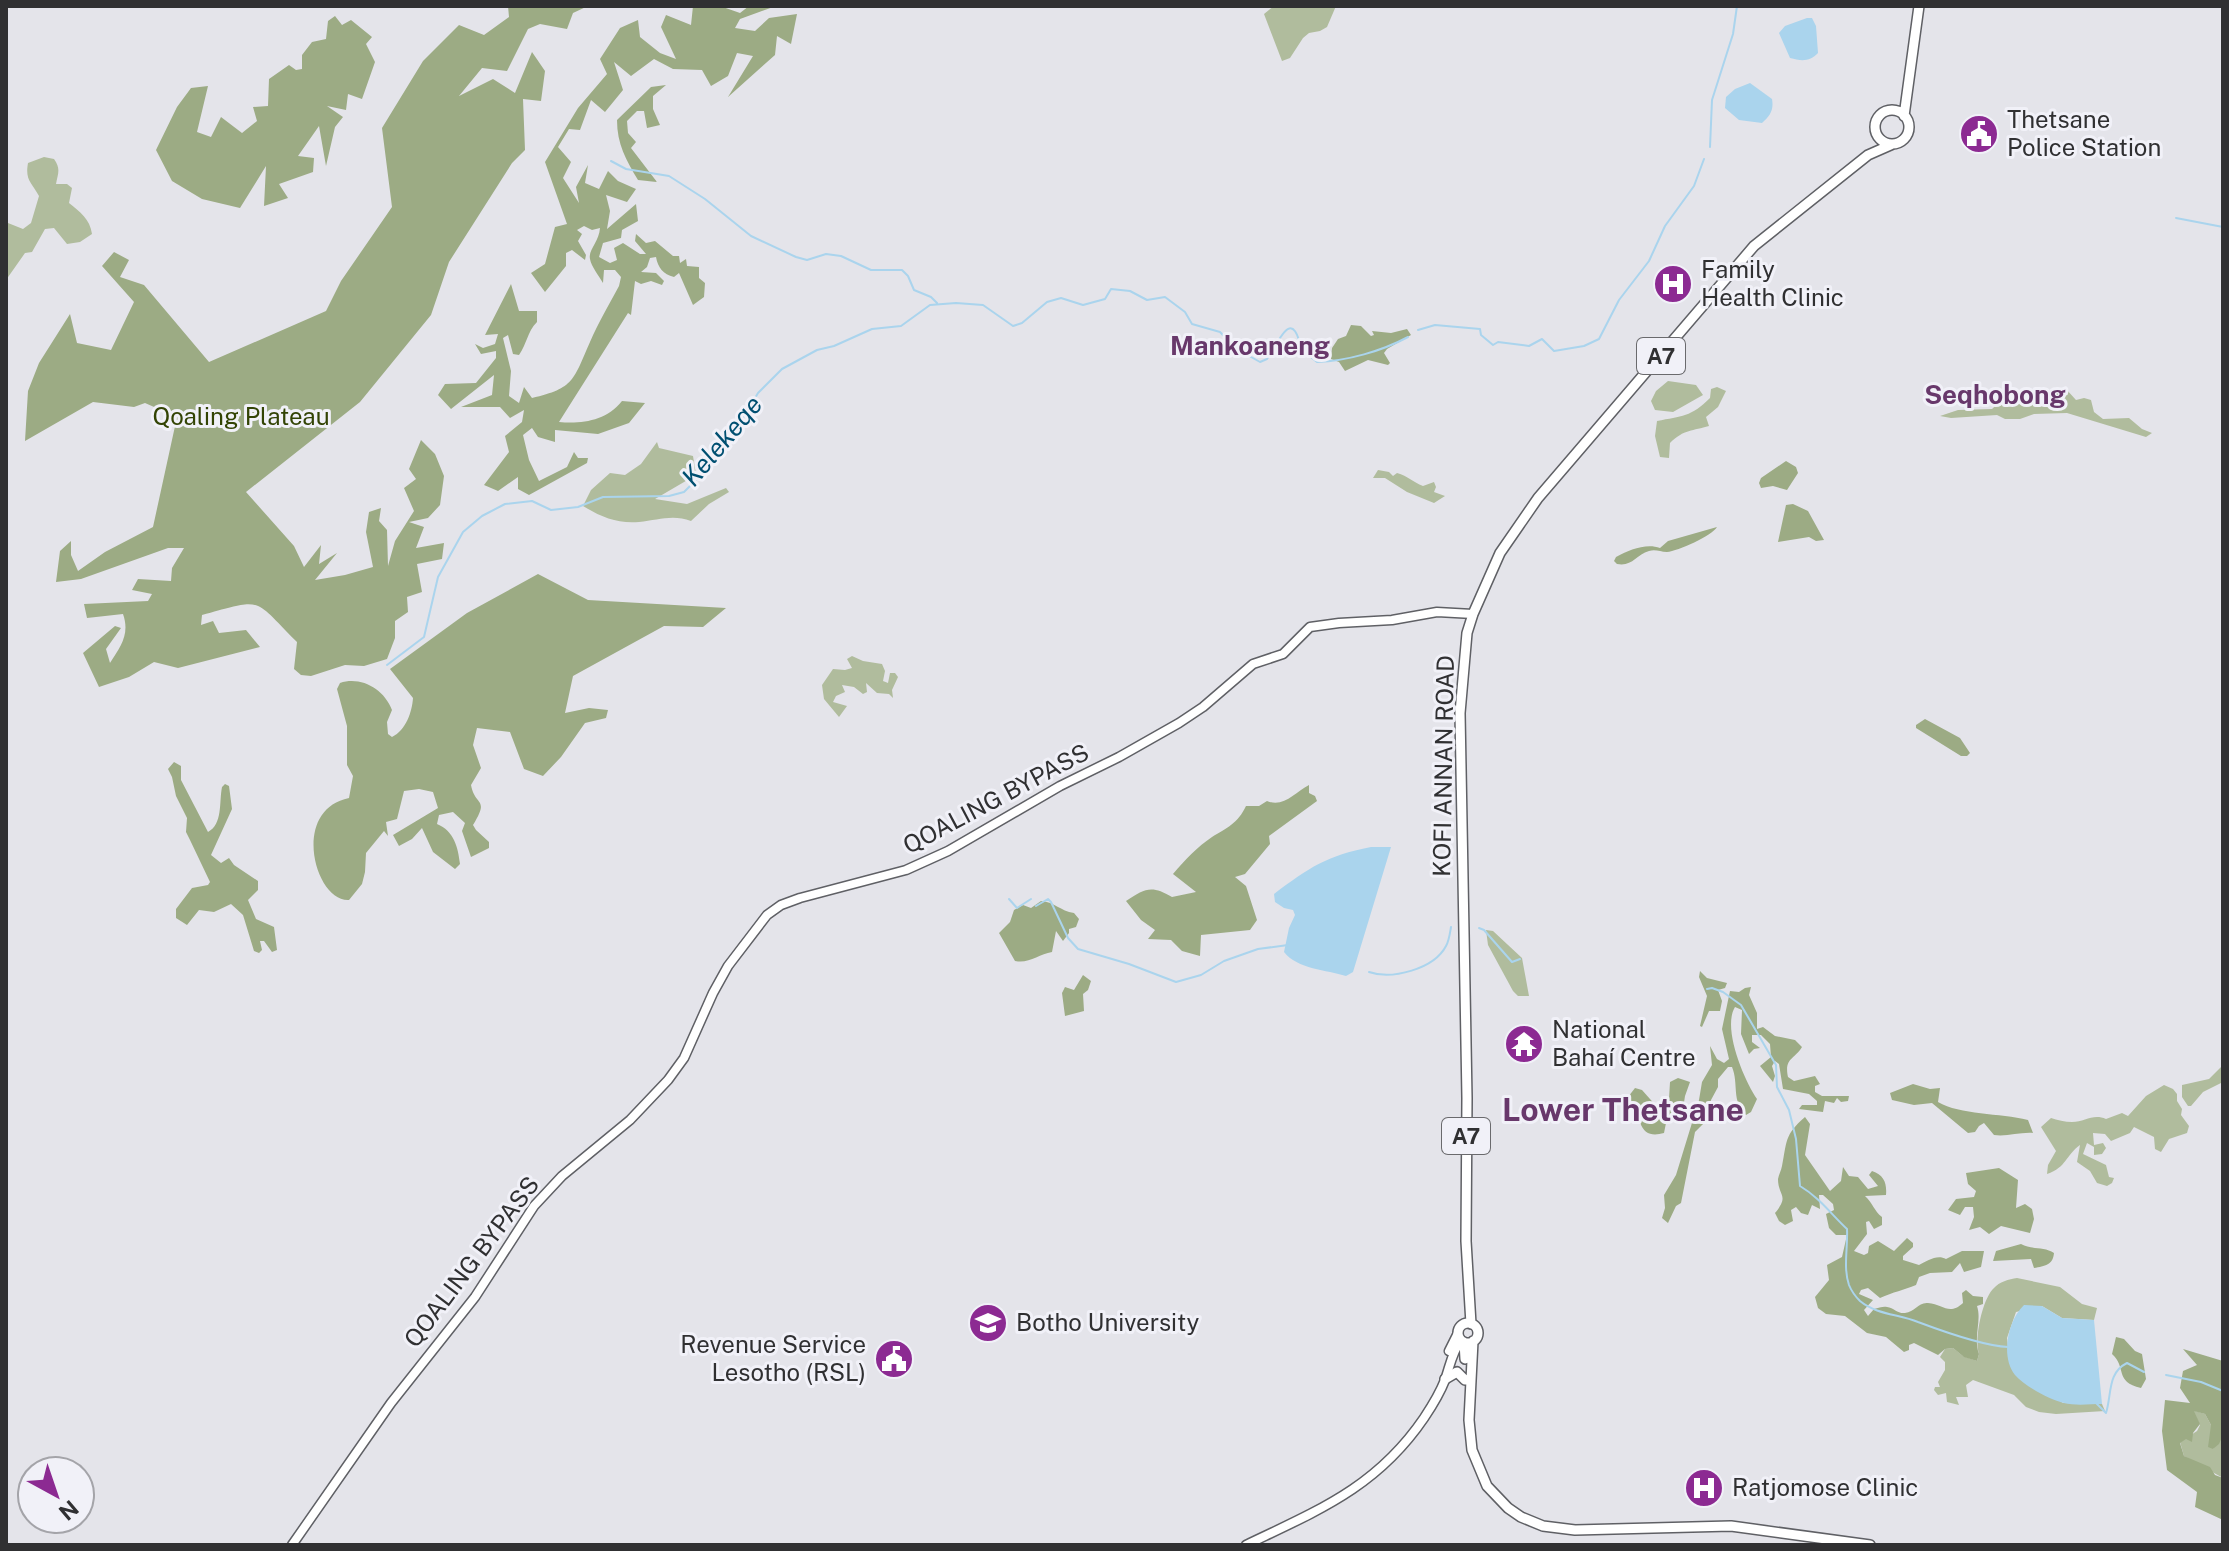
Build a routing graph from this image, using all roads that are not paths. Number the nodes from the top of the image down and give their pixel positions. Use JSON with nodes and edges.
{"nodes":[{"id":1,"x":1919,"y":6,"type":"edge"},
{"id":2,"x":1911,"y":72,"type":"junction"},
{"id":3,"x":1893,"y":110,"type":"junction"},
{"id":4,"x":1904,"y":116,"type":"junction"},
{"id":5,"x":1877,"y":136,"type":"junction"},
{"id":6,"x":1893,"y":144,"type":"junction"},
{"id":7,"x":1868,"y":155,"type":"junction"},
{"id":8,"x":1473,"y":614,"type":"junction"},
{"id":9,"x":1465,"y":1334,"type":"junction"},
{"id":10,"x":1445,"y":1379,"type":"junction"},
{"id":11,"x":1465,"y":1380,"type":"junction"},
{"id":12,"x":1469,"y":1406,"type":"junction"},
{"id":13,"x":1415,"y":1428,"type":"junction"},
{"id":14,"x":1246,"y":1544,"type":"edge"},
{"id":15,"x":292,"y":1545,"type":"edge"},
{"id":16,"x":1870,"y":1545,"type":"edge"}],
"edges":[{"from":1,"to":2,"type":"main road","number":"A7"},
{"from":2,"to":3,"type":"main road","number":"A7"},
{"from":2,"to":4,"type":"main road","number":"A7"},
{"from":3,"to":4,"type":"main road"},
{"from":3,"to":5,"type":"main road","number":"A7"},
{"from":4,"to":6,"type":"main road","number":"A7"},
{"from":5,"to":6,"type":"main road"},
{"from":5,"to":7,"type":"main road","name":"KOFI ANNAN ROAD","number":"A7"},
{"from":6,"to":7,"type":"main road","name":"KOFI ANNAN ROAD","number":"A7"},
{"from":7,"to":8,"type":"main road","name":"KOFI ANNAN ROAD","number":"A7"},
{"from":8,"to":9,"type":"main road","name":"KOFI ANNAN ROAD","number":"A7"},
{"from":8,"to":15,"type":"main road","name":"QOALING BYPASS"},
{"from":9,"to":10,"type":"main road"},
{"from":9,"to":11,"type":"main road","name":"KOFI ANNAN ROAD","number":"A7"},
{"from":9,"to":12,"type":"main road","name":"KOFI ANNAN ROAD","number":"A7"},
{"from":9,"to":13,"type":"main road"},
{"from":10,"to":11,"type":"main road"},
{"from":10,"to":13,"type":"main road"},
{"from":11,"to":12,"type":"main road","name":"KOFI ANNAN ROAD","number":"A7"},
{"from":12,"to":16,"type":"main road","name":"KOFI ANNAN ROAD","number":"A7"},
{"from":13,"to":14,"type":"main road"}]}
